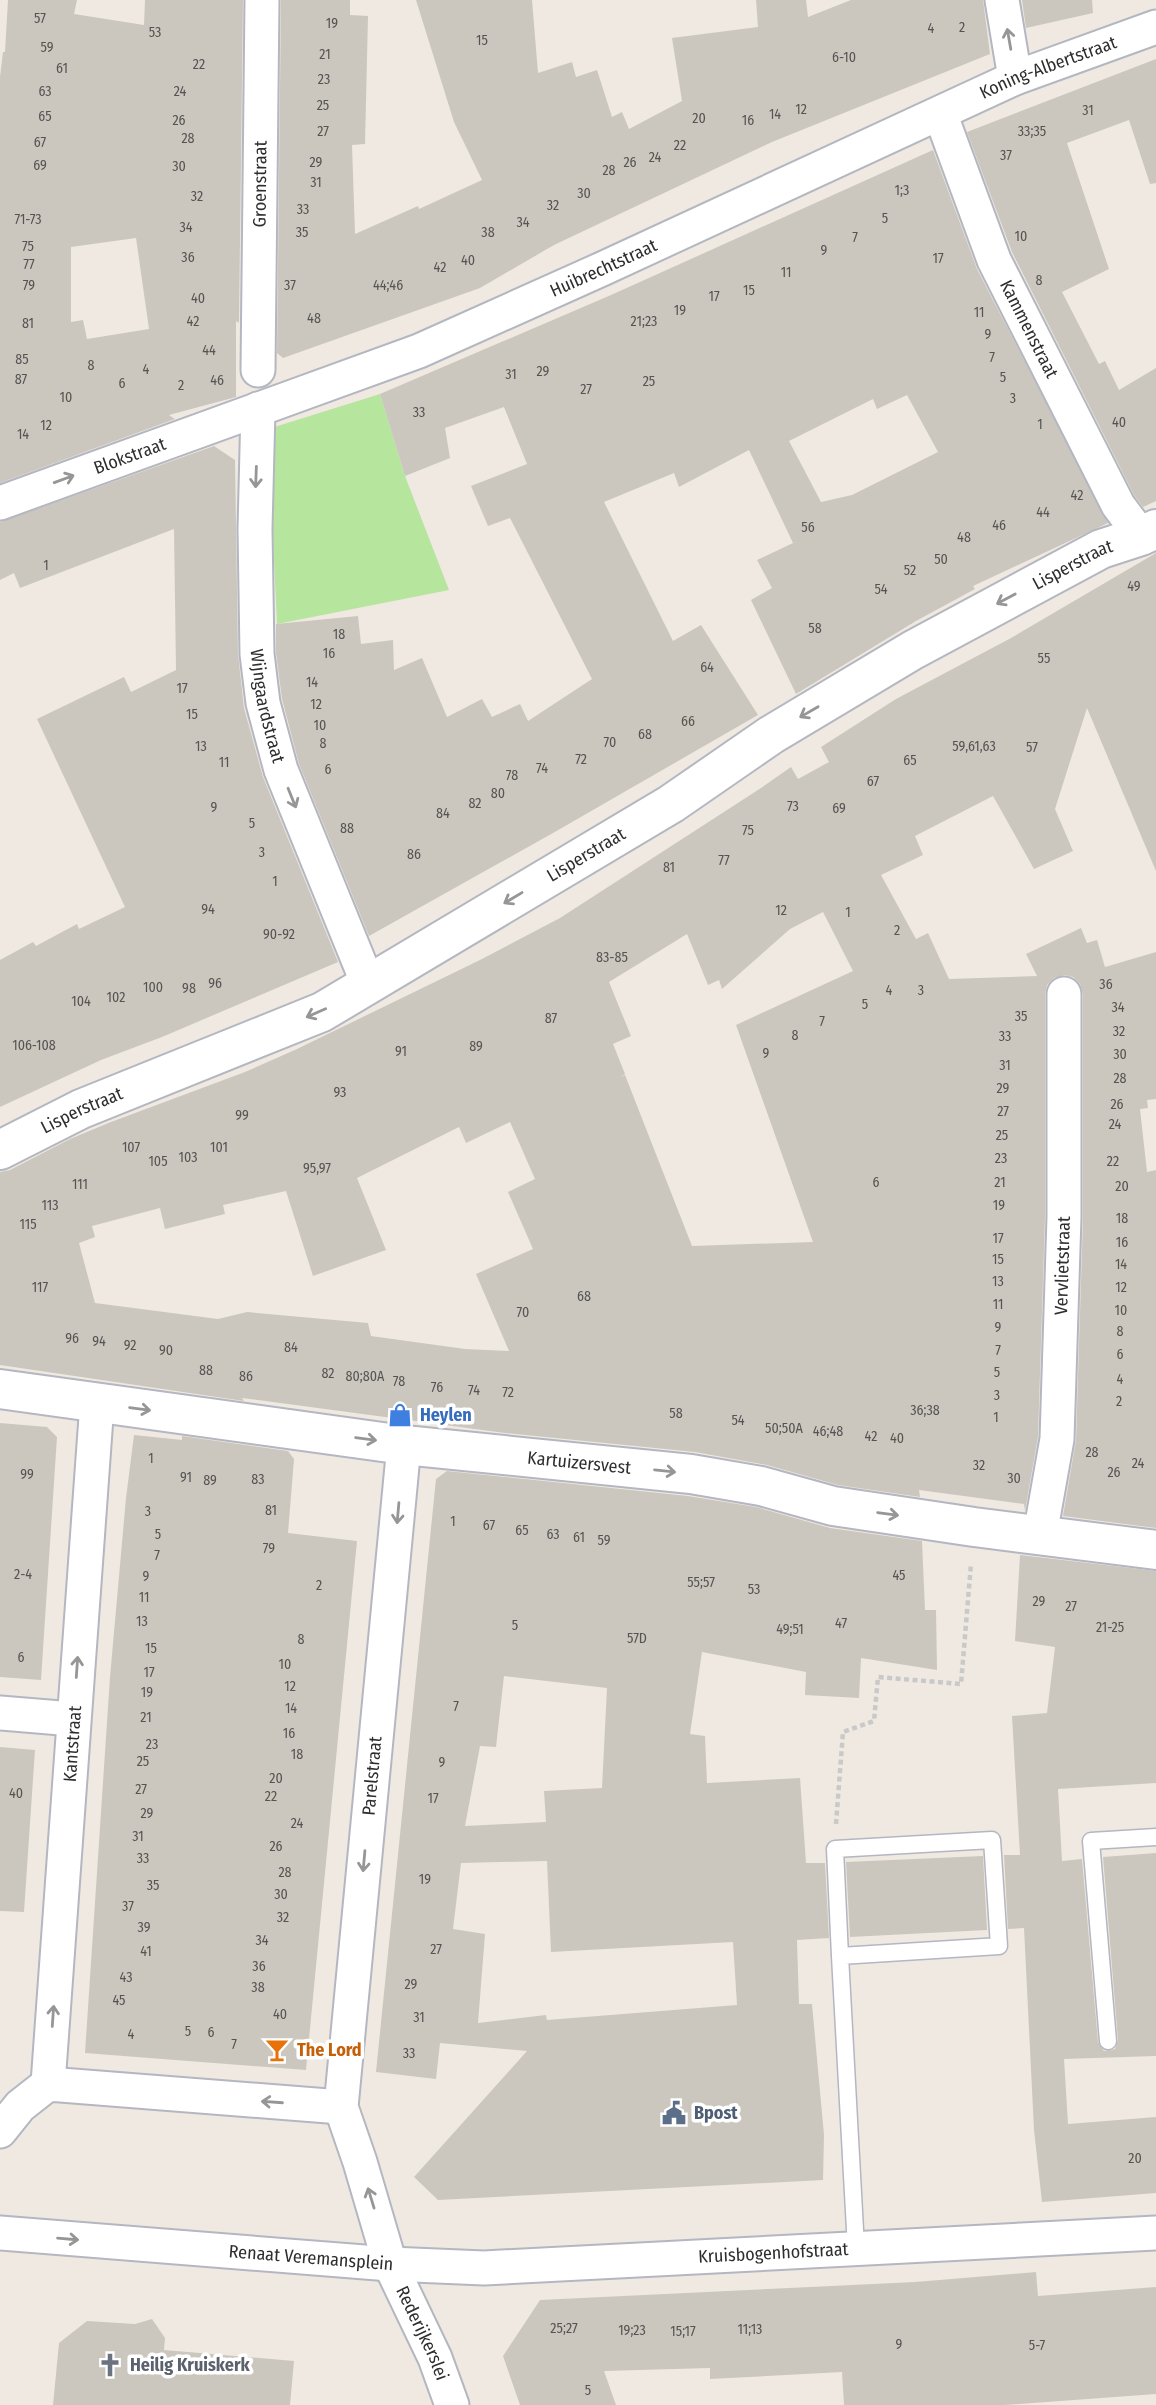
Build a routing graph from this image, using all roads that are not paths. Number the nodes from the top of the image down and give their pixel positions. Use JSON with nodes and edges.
{"nodes":[{"id":1,"x":262,"y":0,"type":"edge"},
{"id":2,"x":1002,"y":0,"type":"edge"},
{"id":3,"x":1156,"y":27,"type":"edge"},
{"id":4,"x":1015,"y":78,"type":"junction"},
{"id":5,"x":940,"y":113,"type":"junction"},
{"id":6,"x":258,"y":370,"type":"dead end"},
{"id":7,"x":258,"y":409,"type":"junction"},
{"id":8,"x":0,"y":503,"type":"edge"},
{"id":9,"x":1149,"y":533,"type":"edge"},
{"id":10,"x":368,"y":984,"type":"junction"},
{"id":11,"x":1064,"y":994,"type":"dead end"},
{"id":12,"x":0,"y":1150,"type":"edge"},
{"id":13,"x":0,"y":1388,"type":"edge"},
{"id":14,"x":97,"y":1402,"type":"junction"},
{"id":15,"x":404,"y":1445,"type":"junction"},
{"id":16,"x":1040,"y":1535,"type":"junction"},
{"id":17,"x":1156,"y":1549,"type":"edge"},
{"id":18,"x":0,"y":1713,"type":"edge"},
{"id":19,"x":74,"y":1719,"type":"junction"},
{"id":20,"x":1156,"y":1837,"type":"edge"},
{"id":21,"x":841,"y":1956,"type":"junction"},
{"id":22,"x":1108,"y":2041,"type":"dead end"},
{"id":23,"x":48,"y":2084,"type":"junction"},
{"id":24,"x":341,"y":2108,"type":"junction"},
{"id":25,"x":0,"y":2131,"type":"edge"},
{"id":26,"x":1156,"y":2233,"type":"edge"},
{"id":27,"x":0,"y":2234,"type":"edge"},
{"id":28,"x":856,"y":2248,"type":"junction"},
{"id":29,"x":390,"y":2263,"type":"junction"},
{"id":30,"x":452,"y":2405,"type":"edge"}],
"edges":[{"from":1,"to":6,"type":"street","name":"Groenstraat"},
{"from":4,"to":2,"type":"street","one_way":true},
{"from":3,"to":4,"type":"street","name":"Koning-Albertstraat"},
{"from":4,"to":5,"type":"street","name":"Koning-Albertstraat"},
{"from":5,"to":7,"type":"street","name":"Huibrechtstraat"},
{"from":5,"to":9,"type":"street","name":"Kammenstraat"},
{"from":8,"to":7,"type":"street","name":"Blokstraat","one_way":true},
{"from":7,"to":10,"type":"street","name":"Wijngaardstraat","one_way":true},
{"from":9,"to":10,"type":"street","name":"Lisperstraat","one_way":true},
{"from":10,"to":12,"type":"street","name":"Lisperstraat","one_way":true},
{"from":11,"to":16,"type":"street","name":"Vervlietstraat"},
{"from":13,"to":14,"type":"street","name":"Kartuizersvest"},
{"from":14,"to":15,"type":"street","name":"Kartuizersvest","one_way":true},
{"from":19,"to":14,"type":"street","name":"Kantstraat","one_way":true},
{"from":15,"to":16,"type":"street","name":"Kartuizersvest","one_way":true},
{"from":15,"to":24,"type":"street","name":"Parelstraat","one_way":true},
{"from":16,"to":17,"type":"street","name":"Kartuizersvest"},
{"from":18,"to":19,"type":"street"},
{"from":23,"to":19,"type":"street","name":"Kantstraat","one_way":true},
{"from":20,"to":22,"type":"lane"},
{"from":21,"to":21,"type":"lane"},
{"from":21,"to":28,"type":"lane"},
{"from":24,"to":23,"type":"street","one_way":true},
{"from":23,"to":25,"type":"street"},
{"from":29,"to":24,"type":"street","name":"Renaat Veremansplein","one_way":true},
{"from":26,"to":28,"type":"street","name":"Kruisbogenhofstraat"},
{"from":27,"to":29,"type":"street","name":"Renaat Veremansplein","one_way":true},
{"from":28,"to":29,"type":"street","name":"Kruisbogenhofstraat"},
{"from":29,"to":30,"type":"street","name":"Rederijkerslei"}]}
